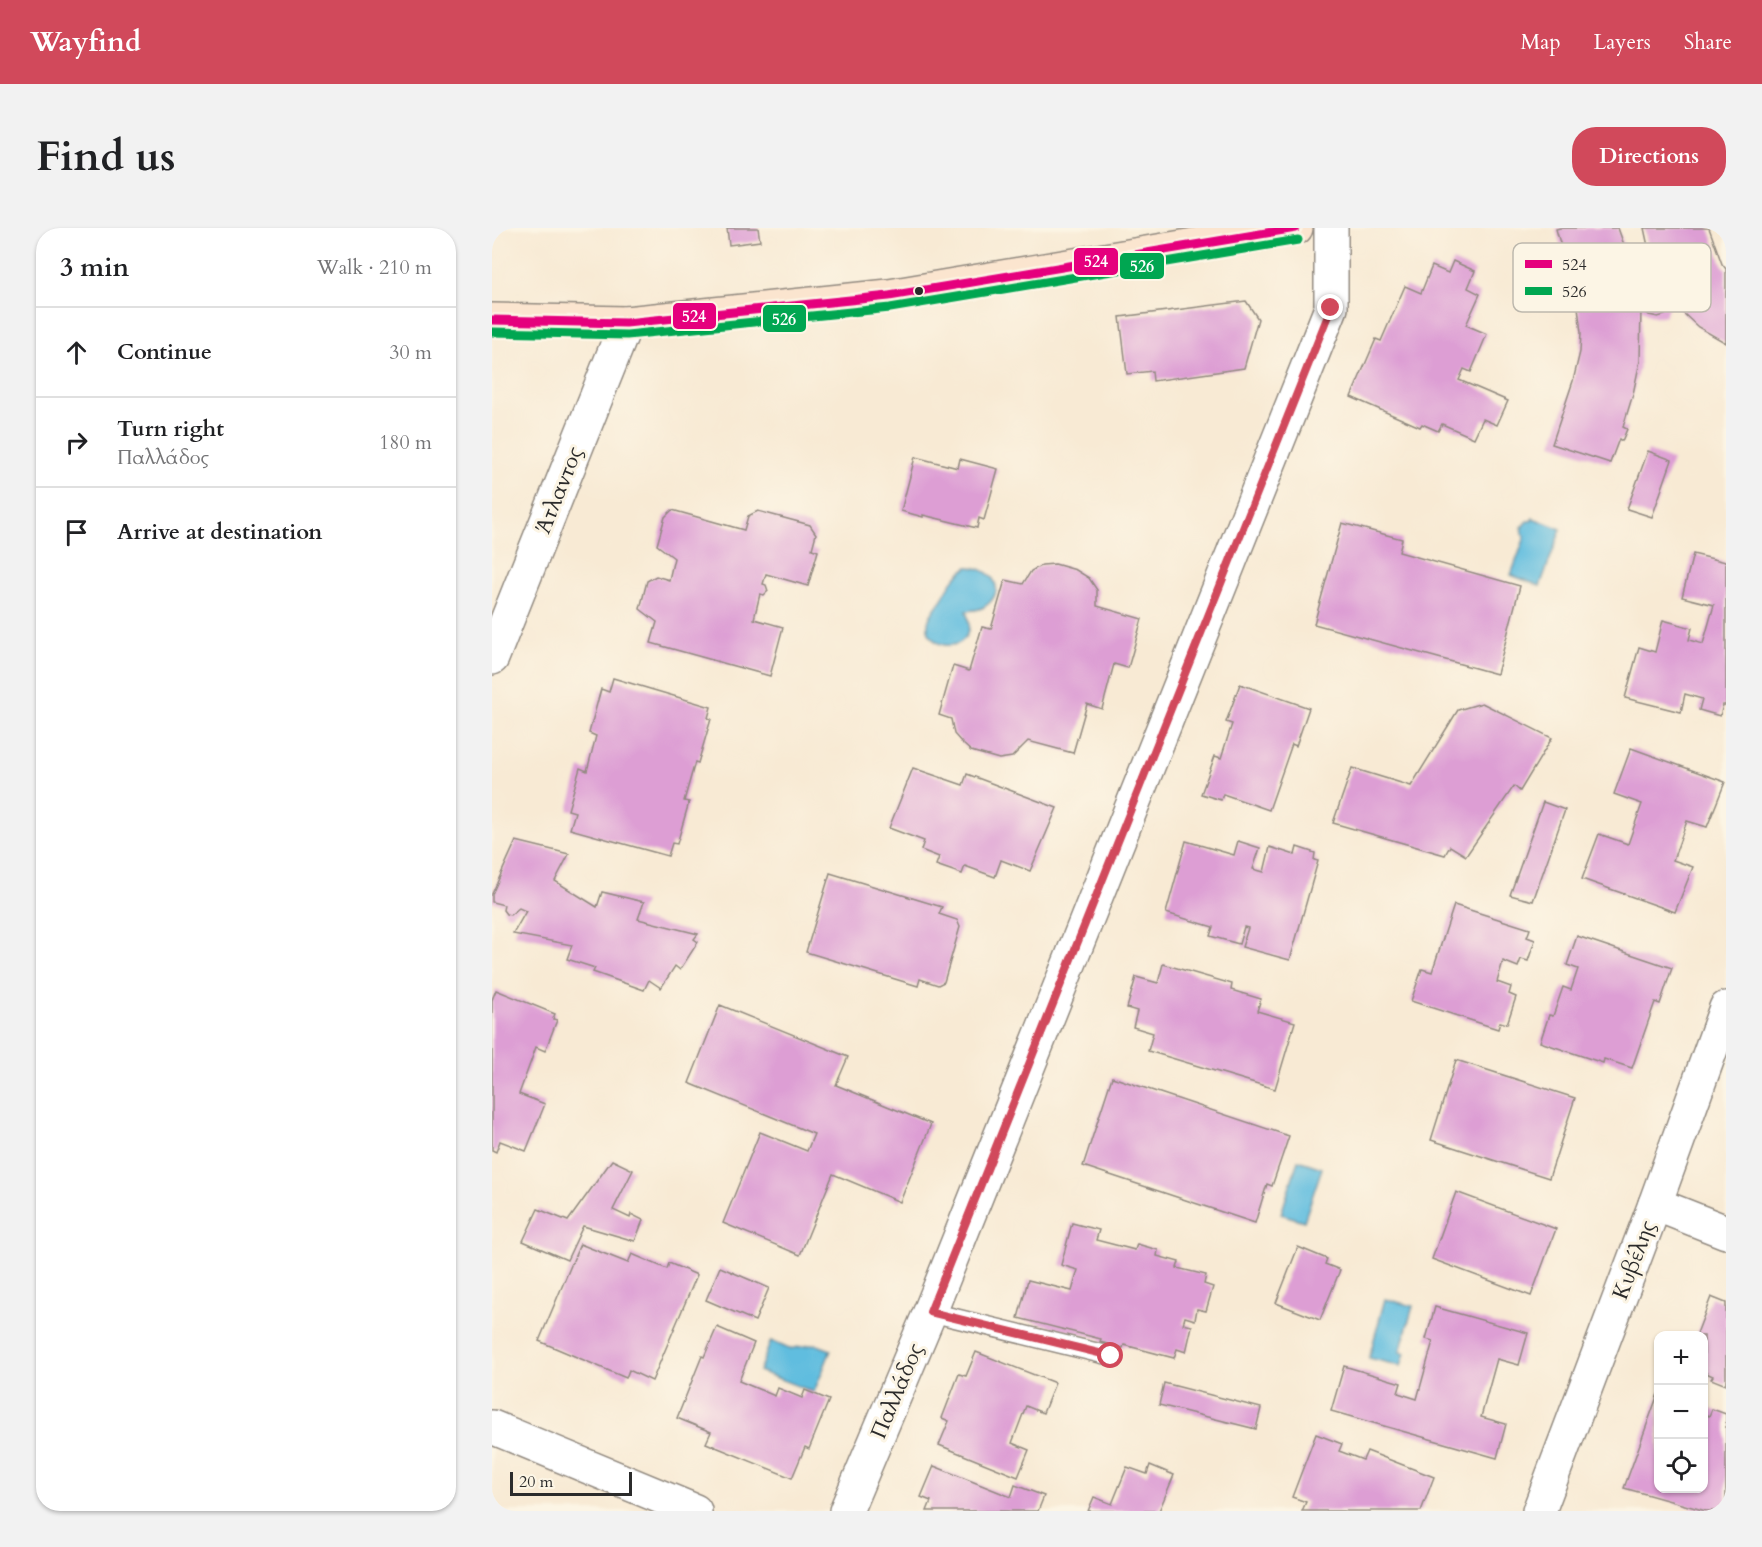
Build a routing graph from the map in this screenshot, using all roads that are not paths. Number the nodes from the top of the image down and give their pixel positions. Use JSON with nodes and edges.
{"nodes":[{"id":1,"x":1331,"y":228,"type":"edge"},
{"id":2,"x":1288,"y":229,"type":"edge"},
{"id":3,"x":492,"y":320,"type":"edge"},
{"id":4,"x":626,"y":323,"type":"junction"},
{"id":5,"x":492,"y":658,"type":"edge"},
{"id":6,"x":1726,"y":1008,"type":"edge"},
{"id":7,"x":1655,"y":1204,"type":"junction"},
{"id":8,"x":1726,"y":1232,"type":"edge"},
{"id":9,"x":930,"y":1312,"type":"junction"},
{"id":10,"x":1111,"y":1356,"type":"dead end"},
{"id":11,"x":492,"y":1427,"type":"edge"},
{"id":12,"x":695,"y":1511,"type":"edge"},
{"id":13,"x":846,"y":1511,"type":"edge"},
{"id":14,"x":1539,"y":1511,"type":"edge"}],
"edges":[{"from":1,"to":9,"type":"street","name":"Παλλάδος"},
{"from":2,"to":4,"type":"street"},
{"from":3,"to":4,"type":"street"},
{"from":4,"to":5,"type":"street","name":"Άτλαντος"},
{"from":6,"to":7,"type":"street","name":"Κυβέλης"},
{"from":7,"to":8,"type":"street"},
{"from":7,"to":14,"type":"street","name":"Κυβέλης"},
{"from":9,"to":10,"type":"lane"},
{"from":9,"to":13,"type":"street","name":"Παλλάδος"},
{"from":11,"to":12,"type":"street"}]}
